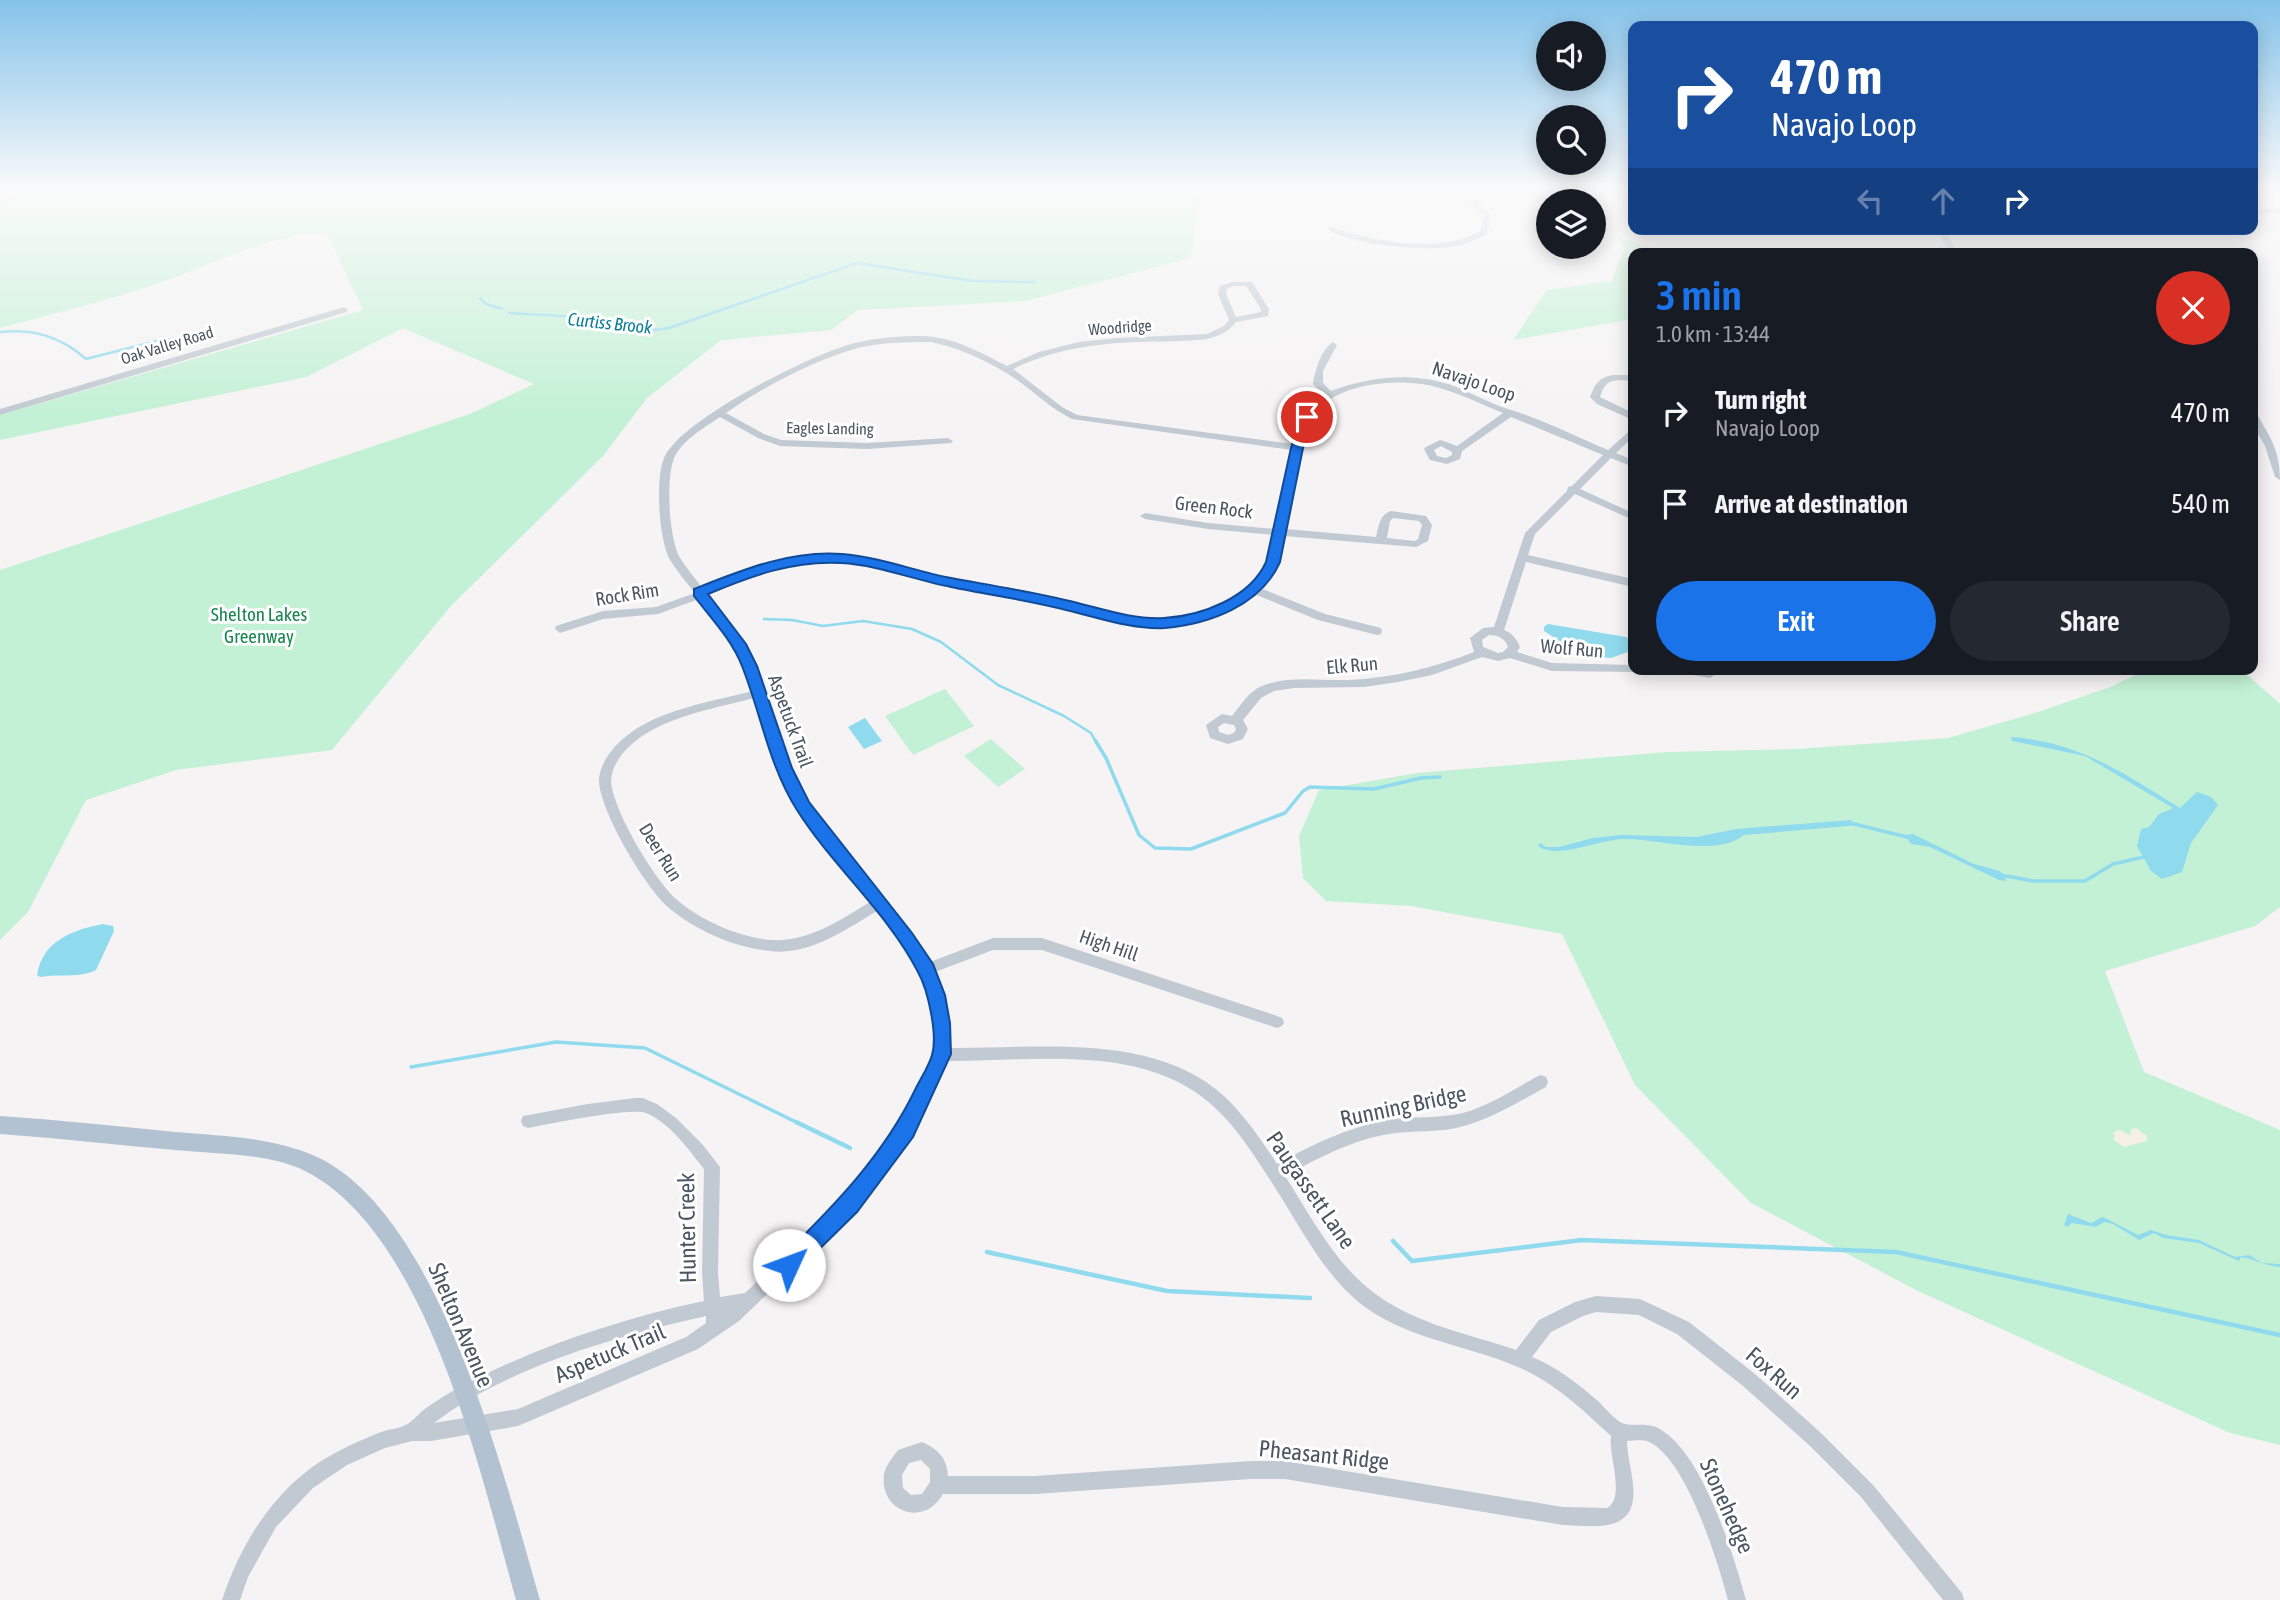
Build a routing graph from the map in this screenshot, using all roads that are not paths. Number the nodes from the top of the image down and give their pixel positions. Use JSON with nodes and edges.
{"nodes":[{"id":1,"x":344,"y":310,"type":"dead end"},
{"id":2,"x":1233,"y":320,"type":"junction"},
{"id":3,"x":1333,"y":345,"type":"dead end"},
{"id":4,"x":1007,"y":369,"type":"junction"},
{"id":5,"x":1628,"y":378,"type":"edge"},
{"id":6,"x":1331,"y":396,"type":"junction"},
{"id":7,"x":0,"y":412,"type":"edge"},
{"id":8,"x":1511,"y":412,"type":"junction"},
{"id":9,"x":719,"y":413,"type":"junction"},
{"id":10,"x":1628,"y":414,"type":"edge"},
{"id":11,"x":2258,"y":425,"type":"edge"},
{"id":12,"x":1628,"y":436,"type":"edge"},
{"id":13,"x":948,"y":441,"type":"dead end"},
{"id":14,"x":1297,"y":448,"type":"junction"},
{"id":15,"x":1457,"y":450,"type":"dead end"},
{"id":16,"x":1607,"y":455,"type":"junction"},
{"id":17,"x":1628,"y":462,"type":"edge"},
{"id":18,"x":2280,"y":477,"type":"edge"},
{"id":19,"x":1571,"y":489,"type":"junction"},
{"id":20,"x":1628,"y":515,"type":"edge"},
{"id":21,"x":1145,"y":516,"type":"dead end"},
{"id":22,"x":1280,"y":532,"type":"junction"},
{"id":23,"x":1381,"y":540,"type":"junction"},
{"id":24,"x":1521,"y":557,"type":"junction"},
{"id":25,"x":1628,"y":582,"type":"edge"},
{"id":26,"x":1254,"y":590,"type":"junction"},
{"id":27,"x":699,"y":593,"type":"junction"},
{"id":28,"x":560,"y":629,"type":"dead end"},
{"id":29,"x":1377,"y":631,"type":"dead end"},
{"id":30,"x":1498,"y":632,"type":"junction"},
{"id":31,"x":1482,"y":653,"type":"junction"},
{"id":32,"x":1510,"y":654,"type":"junction"},
{"id":33,"x":1628,"y":668,"type":"edge"},
{"id":34,"x":758,"y":693,"type":"junction"},
{"id":35,"x":1236,"y":720,"type":"dead end"},
{"id":36,"x":879,"y":902,"type":"junction"},
{"id":37,"x":927,"y":970,"type":"junction"},
{"id":38,"x":1277,"y":1022,"type":"dead end"},
{"id":39,"x":942,"y":1054,"type":"junction"},
{"id":40,"x":1541,"y":1082,"type":"dead end"},
{"id":41,"x":528,"y":1121,"type":"dead end"},
{"id":42,"x":0,"y":1125,"type":"edge"},
{"id":43,"x":1275,"y":1174,"type":"junction"},
{"id":44,"x":750,"y":1300,"type":"junction"},
{"id":45,"x":711,"y":1308,"type":"junction"},
{"id":46,"x":715,"y":1329,"type":"junction"},
{"id":47,"x":1520,"y":1359,"type":"junction"},
{"id":48,"x":464,"y":1394,"type":"junction"},
{"id":49,"x":476,"y":1424,"type":"junction"},
{"id":50,"x":412,"y":1432,"type":"junction"},
{"id":51,"x":1620,"y":1433,"type":"junction"},
{"id":52,"x":939,"y":1485,"type":"dead end"},
{"id":53,"x":231,"y":1600,"type":"edge"},
{"id":54,"x":528,"y":1600,"type":"edge"},
{"id":55,"x":1737,"y":1600,"type":"edge"},
{"id":56,"x":1955,"y":1600,"type":"edge"}],
"edges":[{"from":1,"to":7,"type":"street","name":"Oak Valley Road"},
{"from":2,"to":2,"type":"street","name":"Woodridge"},
{"from":2,"to":4,"type":"street","name":"Woodridge"},
{"from":3,"to":6,"type":"street"},
{"from":4,"to":9,"type":"street","name":"Aspetuck Trail"},
{"from":4,"to":14,"type":"street","name":"Aspetuck Trail"},
{"from":5,"to":10,"type":"street"},
{"from":6,"to":8,"type":"street","name":"Navajo Loop"},
{"from":6,"to":14,"type":"street","name":"Navajo Loop"},
{"from":8,"to":15,"type":"street"},
{"from":8,"to":16,"type":"street","name":"Navajo Loop"},
{"from":9,"to":13,"type":"street","name":"Eagles Landing"},
{"from":9,"to":27,"type":"street","name":"Aspetuck Trail"},
{"from":11,"to":18,"type":"street"},
{"from":12,"to":16,"type":"street"},
{"from":14,"to":22,"type":"street","name":"Navajo Loop"},
{"from":16,"to":17,"type":"street","name":"Navajo Loop"},
{"from":16,"to":19,"type":"street"},
{"from":19,"to":20,"type":"street"},
{"from":19,"to":24,"type":"street"},
{"from":21,"to":22,"type":"street","name":"Green Rock"},
{"from":22,"to":23,"type":"street","name":"Green Rock"},
{"from":22,"to":26,"type":"street","name":"Navajo Loop"},
{"from":23,"to":23,"type":"street","name":"Green Rock"},
{"from":24,"to":25,"type":"street"},
{"from":24,"to":30,"type":"street"},
{"from":26,"to":27,"type":"street","name":"Navajo Loop"},
{"from":26,"to":29,"type":"street"},
{"from":27,"to":28,"type":"street","name":"Rock Rim"},
{"from":27,"to":34,"type":"street","name":"Aspetuck Trail"},
{"from":30,"to":31,"type":"street"},
{"from":30,"to":32,"type":"street"},
{"from":31,"to":32,"type":"street"},
{"from":31,"to":35,"type":"street","name":"Elk Run"},
{"from":32,"to":33,"type":"street","name":"Wolf Run"},
{"from":34,"to":36,"type":"street","name":"Aspetuck Trail"},
{"from":34,"to":36,"type":"street","name":"Deer Run"},
{"from":36,"to":37,"type":"street","name":"Aspetuck Trail"},
{"from":37,"to":38,"type":"street","name":"High Hill"},
{"from":37,"to":39,"type":"street","name":"Aspetuck Trail"},
{"from":39,"to":43,"type":"street","name":"Paugassett Lane"},
{"from":39,"to":44,"type":"street","name":"Aspetuck Trail"},
{"from":40,"to":43,"type":"street","name":"Running Bridge"},
{"from":41,"to":45,"type":"street","name":"Hunter Creek"},
{"from":42,"to":48,"type":"main road","name":"Shelton Avenue"},
{"from":43,"to":47,"type":"street","name":"Paugassett Lane"},
{"from":44,"to":45,"type":"street","name":"Aspetuck Trail"},
{"from":44,"to":46,"type":"street","name":"Aspetuck Trail"},
{"from":45,"to":46,"type":"street","name":"Hunter Creek"},
{"from":45,"to":48,"type":"street","name":"Aspetuck Trail"},
{"from":46,"to":49,"type":"street","name":"Aspetuck Trail"},
{"from":47,"to":51,"type":"street","name":"Paugassett Lane"},
{"from":47,"to":56,"type":"street","name":"Fox Run"},
{"from":48,"to":49,"type":"main road","name":"Shelton Avenue"},
{"from":48,"to":50,"type":"street","name":"Aspetuck Trail"},
{"from":49,"to":50,"type":"street"},
{"from":49,"to":54,"type":"main road","name":"Shelton Avenue"},
{"from":50,"to":53,"type":"street"},
{"from":51,"to":52,"type":"street","name":"Pheasant Ridge"},
{"from":51,"to":55,"type":"street","name":"Stonehedge"}]}
